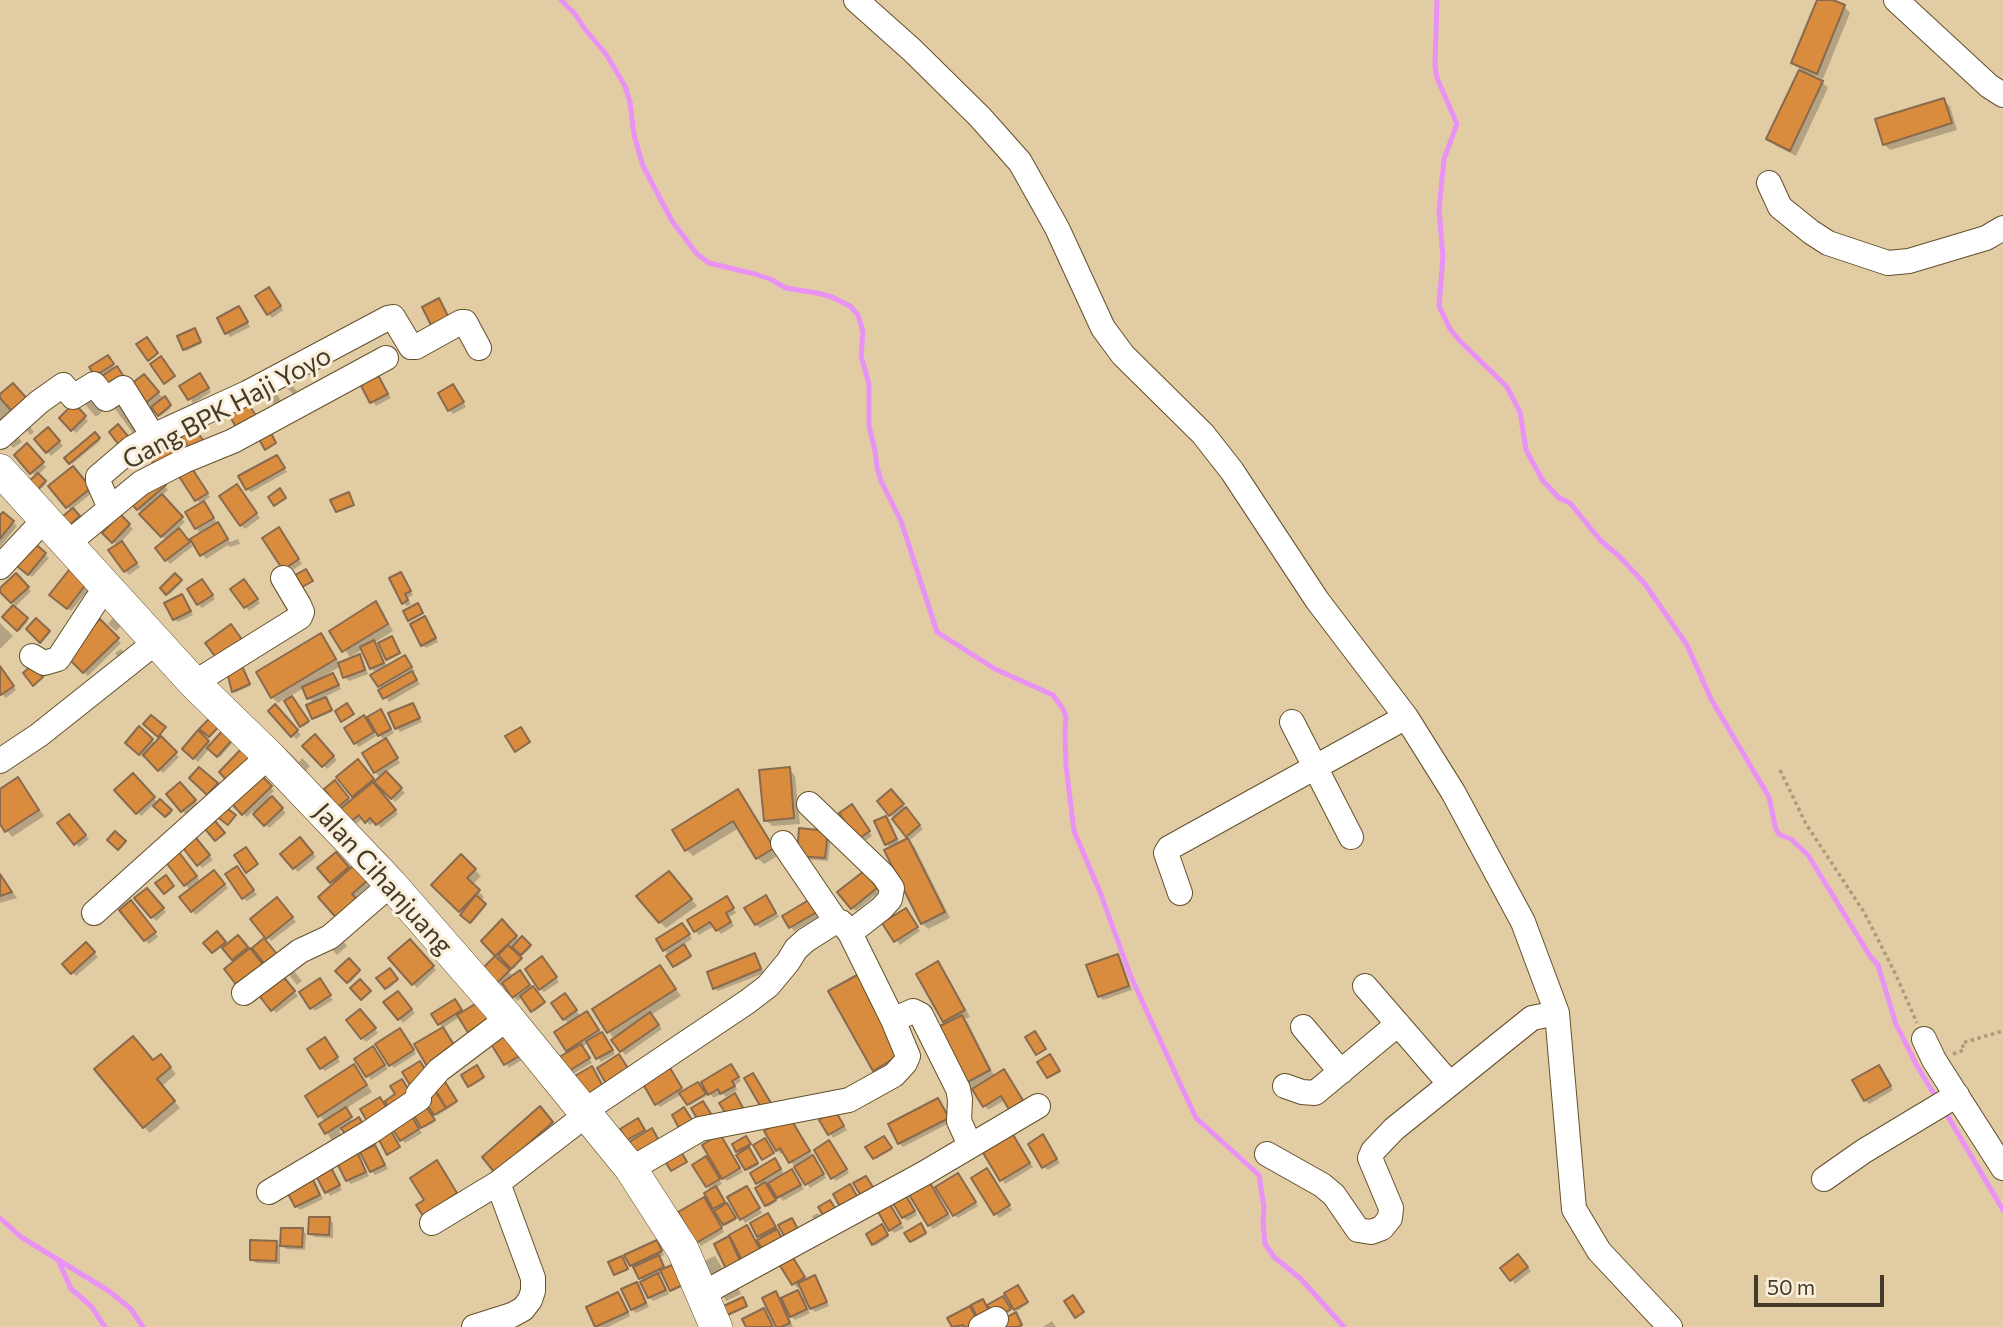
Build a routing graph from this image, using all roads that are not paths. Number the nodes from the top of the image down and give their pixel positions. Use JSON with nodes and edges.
{"nodes":[{"id":1,"x":856,"y":0,"type":"edge"},
{"id":2,"x":1896,"y":0,"type":"edge"},
{"id":3,"x":2003,"y":95,"type":"edge"},
{"id":4,"x":1769,"y":183,"type":"dead end"},
{"id":5,"x":2003,"y":228,"type":"edge"},
{"id":6,"x":479,"y":348,"type":"dead end"},
{"id":7,"x":386,"y":358,"type":"dead end"},
{"id":8,"x":153,"y":436,"type":"junction"},
{"id":9,"x":0,"y":437,"type":"edge"},
{"id":10,"x":0,"y":470,"type":"edge"},
{"id":11,"x":110,"y":508,"type":"junction"},
{"id":12,"x":44,"y":519,"type":"junction"},
{"id":13,"x":67,"y":544,"type":"junction"},
{"id":14,"x":0,"y":567,"type":"edge"},
{"id":15,"x":283,"y":578,"type":"dead end"},
{"id":16,"x":106,"y":588,"type":"junction"},
{"id":17,"x":156,"y":642,"type":"junction"},
{"id":18,"x":32,"y":656,"type":"dead end"},
{"id":19,"x":194,"y":683,"type":"junction"},
{"id":20,"x":1406,"y":717,"type":"junction"},
{"id":21,"x":1292,"y":722,"type":"dead end"},
{"id":22,"x":269,"y":756,"type":"junction"},
{"id":23,"x":0,"y":761,"type":"edge"},
{"id":24,"x":1315,"y":768,"type":"junction"},
{"id":25,"x":808,"y":804,"type":"dead end"},
{"id":26,"x":1351,"y":837,"type":"dead end"},
{"id":27,"x":783,"y":843,"type":"dead end"},
{"id":28,"x":391,"y":884,"type":"junction"},
{"id":29,"x":1180,"y":893,"type":"dead end"},
{"id":30,"x":94,"y":913,"type":"dead end"},
{"id":31,"x":843,"y":927,"type":"junction"},
{"id":32,"x":1365,"y":986,"type":"dead end"},
{"id":33,"x":244,"y":993,"type":"dead end"},
{"id":34,"x":1557,"y":1013,"type":"junction"},
{"id":35,"x":508,"y":1018,"type":"junction"},
{"id":36,"x":893,"y":1020,"type":"junction"},
{"id":37,"x":1398,"y":1024,"type":"junction"},
{"id":38,"x":1303,"y":1027,"type":"dead end"},
{"id":39,"x":1929,"y":1049,"type":"road end"},
{"id":40,"x":1341,"y":1072,"type":"junction"},
{"id":41,"x":1449,"y":1083,"type":"junction"},
{"id":42,"x":1285,"y":1086,"type":"dead end"},
{"id":43,"x":1957,"y":1095,"type":"junction"},
{"id":44,"x":1038,"y":1106,"type":"dead end"},
{"id":45,"x":585,"y":1113,"type":"junction"},
{"id":46,"x":970,"y":1145,"type":"junction"},
{"id":47,"x":1267,"y":1154,"type":"dead end"},
{"id":48,"x":2003,"y":1168,"type":"edge"},
{"id":49,"x":631,"y":1169,"type":"junction"},
{"id":50,"x":1824,"y":1179,"type":"dead end"},
{"id":51,"x":498,"y":1183,"type":"junction"},
{"id":52,"x":269,"y":1192,"type":"dead end"},
{"id":53,"x":432,"y":1223,"type":"dead end"},
{"id":54,"x":702,"y":1294,"type":"junction"},
{"id":55,"x":474,"y":1327,"type":"edge"},
{"id":56,"x":716,"y":1327,"type":"edge"},
{"id":57,"x":1670,"y":1327,"type":"edge"}],
"edges":[{"from":1,"to":20,"type":"street"},
{"from":2,"to":3,"type":"street"},
{"from":4,"to":5,"type":"street"},
{"from":6,"to":8,"type":"street"},
{"from":7,"to":11,"type":"street","name":"Gang BPK Haji Yoyo"},
{"from":8,"to":9,"type":"street"},
{"from":8,"to":11,"type":"street"},
{"from":10,"to":12,"type":"main road","name":"Jalan Cihanjuang"},
{"from":11,"to":13,"type":"street","name":"Gang BPK Haji Yoyo"},
{"from":12,"to":13,"type":"main road","name":"Jalan Cihanjuang"},
{"from":12,"to":14,"type":"street"},
{"from":13,"to":16,"type":"main road","name":"Jalan Cihanjuang"},
{"from":15,"to":19,"type":"street"},
{"from":16,"to":17,"type":"main road","name":"Jalan Cihanjuang"},
{"from":16,"to":18,"type":"street"},
{"from":17,"to":19,"type":"main road","name":"Jalan Cihanjuang"},
{"from":17,"to":23,"type":"street"},
{"from":19,"to":22,"type":"main road","name":"Jalan Cihanjuang"},
{"from":20,"to":24,"type":"street"},
{"from":20,"to":34,"type":"street"},
{"from":21,"to":24,"type":"street"},
{"from":22,"to":28,"type":"main road","name":"Jalan Cihanjuang"},
{"from":22,"to":30,"type":"street"},
{"from":24,"to":26,"type":"street"},
{"from":24,"to":29,"type":"street"},
{"from":25,"to":31,"type":"street"},
{"from":27,"to":31,"type":"street"},
{"from":28,"to":33,"type":"street"},
{"from":28,"to":35,"type":"main road","name":"Jalan Cihanjuang"},
{"from":31,"to":36,"type":"street"},
{"from":31,"to":45,"type":"street"},
{"from":32,"to":37,"type":"street"},
{"from":34,"to":41,"type":"street"},
{"from":34,"to":57,"type":"street"},
{"from":35,"to":45,"type":"main road","name":"Jalan Cihanjuang"},
{"from":35,"to":52,"type":"street"},
{"from":36,"to":46,"type":"street"},
{"from":36,"to":49,"type":"street"},
{"from":37,"to":40,"type":"street"},
{"from":37,"to":41,"type":"street"},
{"from":38,"to":40,"type":"street"},
{"from":39,"to":43,"type":"street"},
{"from":40,"to":42,"type":"street"},
{"from":41,"to":47,"type":"street"},
{"from":43,"to":48,"type":"street"},
{"from":43,"to":50,"type":"street"},
{"from":44,"to":46,"type":"street"},
{"from":45,"to":49,"type":"main road","name":"Jalan Cihanjuang"},
{"from":45,"to":51,"type":"street"},
{"from":46,"to":54,"type":"street"},
{"from":49,"to":54,"type":"main road","name":"Jalan Cihanjuang"},
{"from":51,"to":53,"type":"street"},
{"from":51,"to":55,"type":"street"},
{"from":54,"to":56,"type":"main road","name":"Jalan Cihanjuang"}]}
